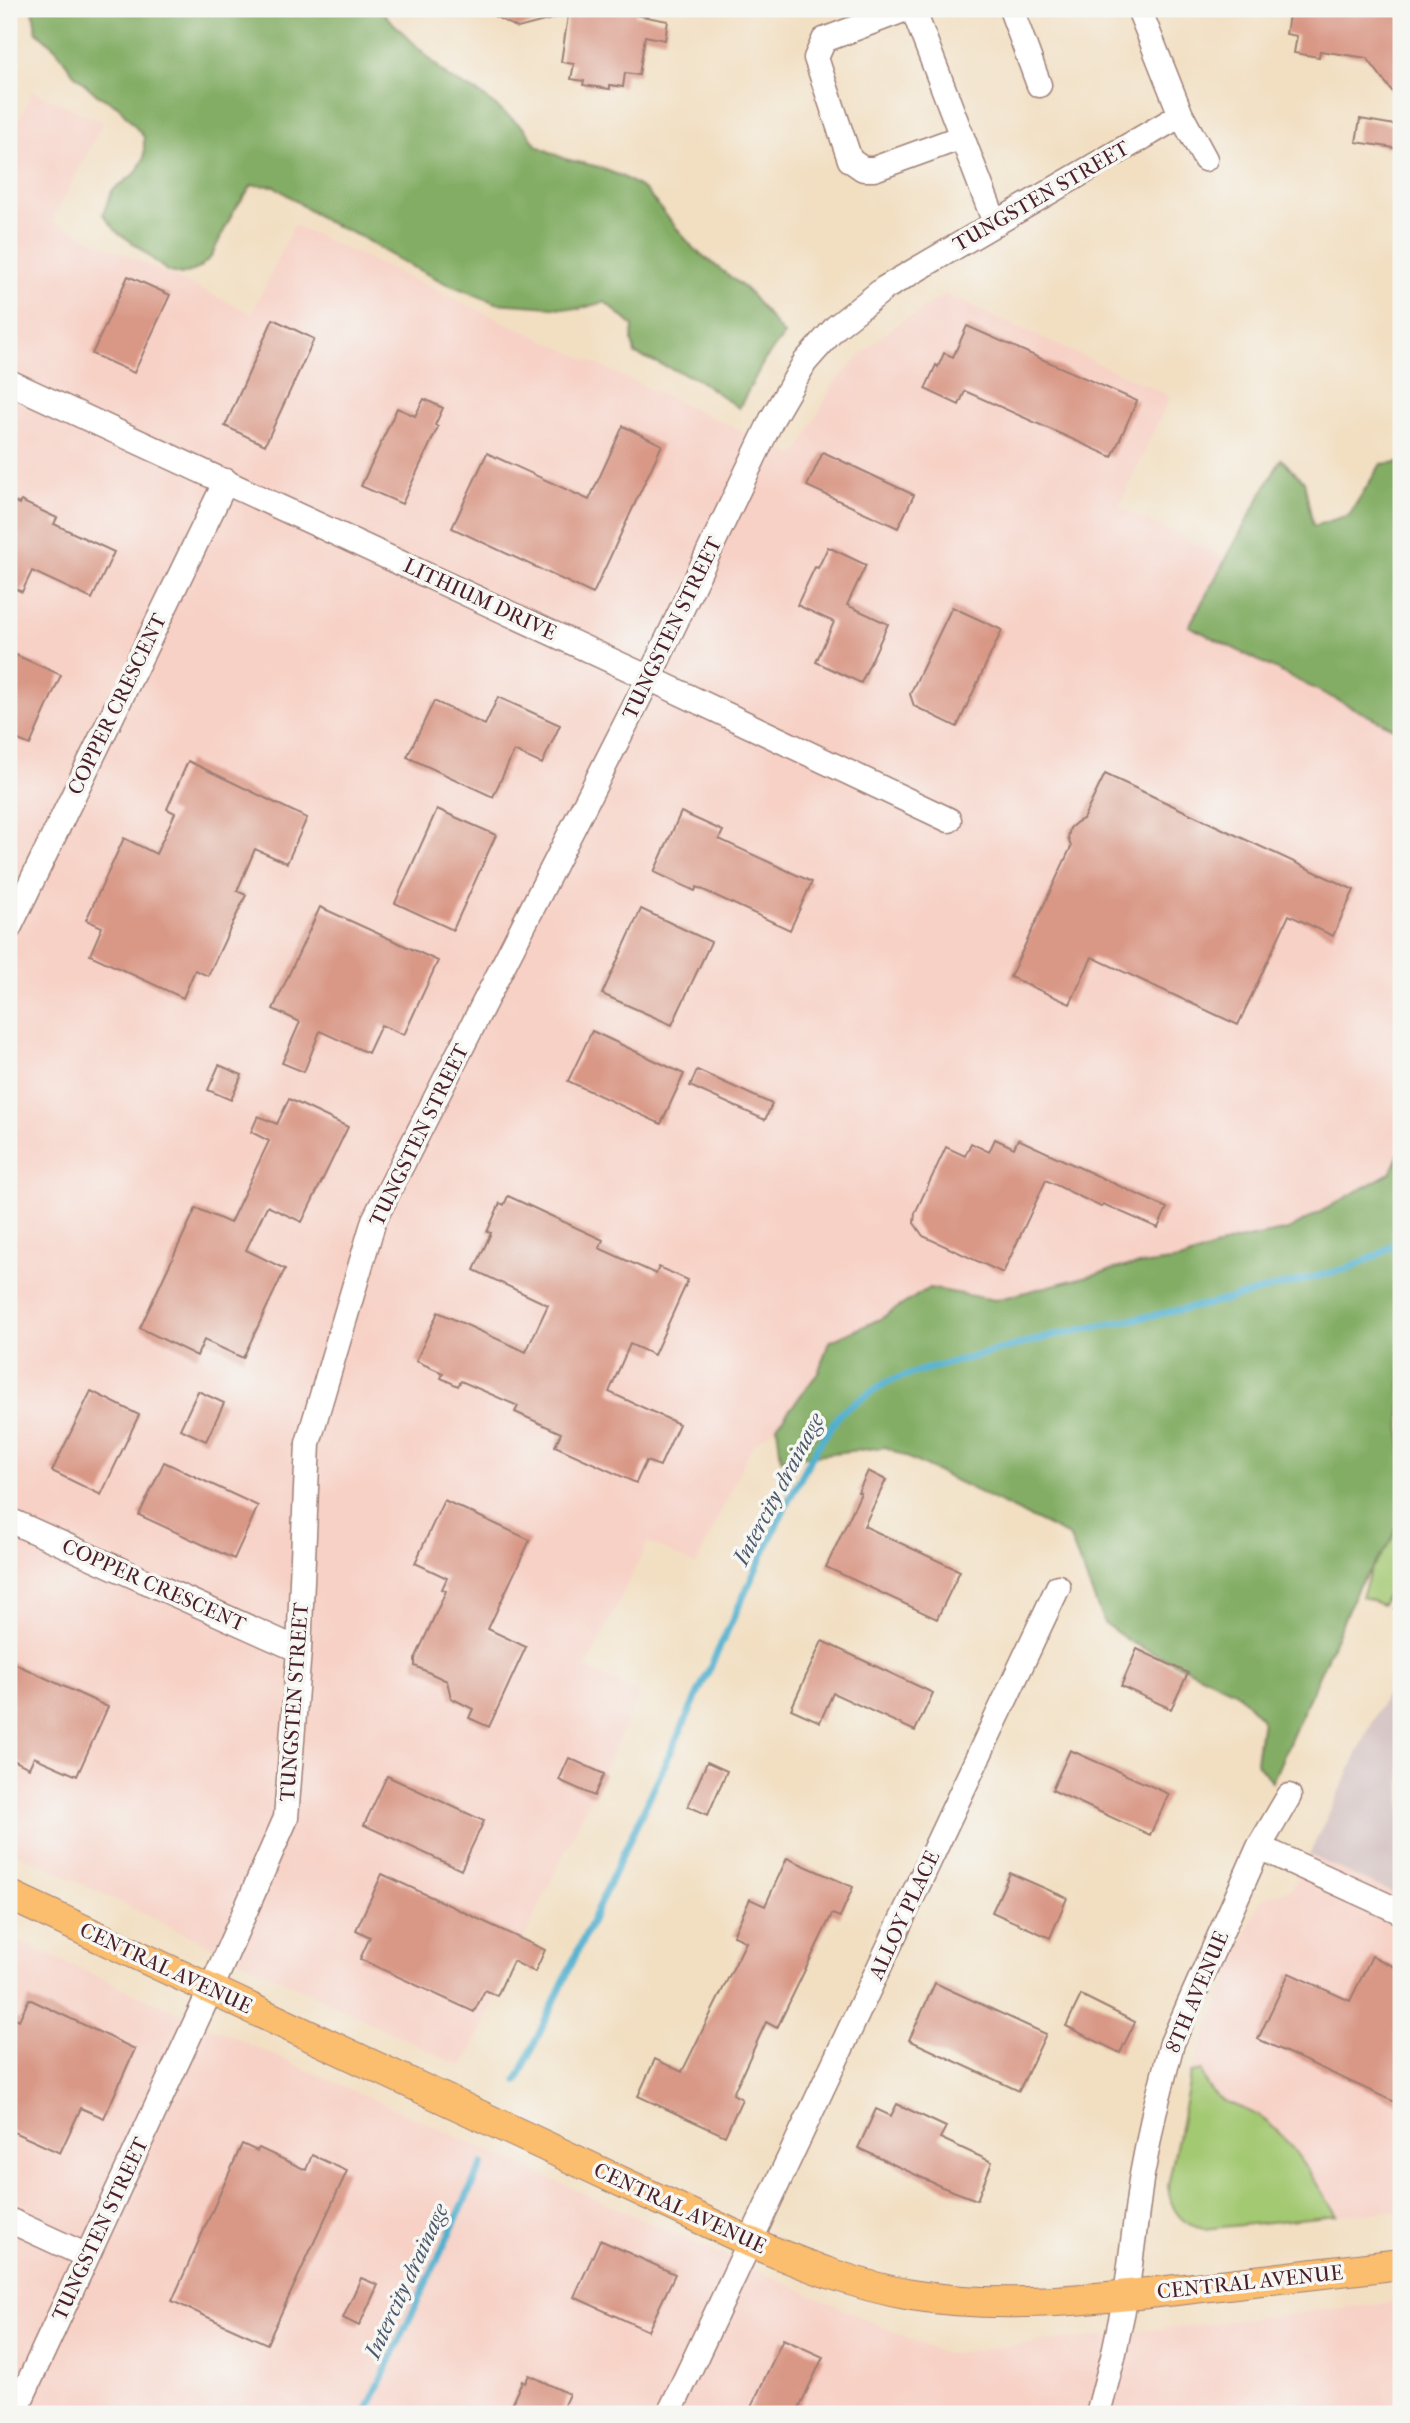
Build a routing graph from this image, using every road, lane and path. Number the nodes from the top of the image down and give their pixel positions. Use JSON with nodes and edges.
{"nodes":[{"id":1,"x":906,"y":9,"type":"edge"},
{"id":2,"x":913,"y":9,"type":"edge"},
{"id":3,"x":1011,"y":9,"type":"edge"},
{"id":4,"x":1139,"y":9,"type":"edge"},
{"id":5,"x":1039,"y":85,"type":"dead end"},
{"id":6,"x":1181,"y":115,"type":"junction"},
{"id":7,"x":962,"y":137,"type":"junction"},
{"id":8,"x":1205,"y":159,"type":"dead end"},
{"id":9,"x":995,"y":223,"type":"junction"},
{"id":10,"x":9,"y":382,"type":"edge"},
{"id":11,"x":226,"y":481,"type":"junction"},
{"id":12,"x":649,"y":678,"type":"junction"},
{"id":13,"x":949,"y":820,"type":"dead end"},
{"id":14,"x":9,"y":928,"type":"edge"},
{"id":15,"x":9,"y":1520,"type":"edge"},
{"id":16,"x":1058,"y":1587,"type":"dead end"},
{"id":17,"x":1401,"y":1599,"type":"edge"},
{"id":18,"x":1395,"y":1611,"type":"dead end"},
{"id":19,"x":299,"y":1650,"type":"junction"},
{"id":20,"x":1289,"y":1796,"type":"dead end"},
{"id":21,"x":1259,"y":1847,"type":"junction"},
{"id":22,"x":9,"y":1895,"type":"edge"},
{"id":23,"x":1401,"y":1912,"type":"edge"},
{"id":24,"x":211,"y":1989,"type":"junction"},
{"id":25,"x":9,"y":2220,"type":"edge"},
{"id":26,"x":750,"y":2242,"type":"junction"},
{"id":27,"x":87,"y":2256,"type":"junction"},
{"id":28,"x":1401,"y":2264,"type":"edge"},
{"id":29,"x":1126,"y":2296,"type":"junction"},
{"id":30,"x":14,"y":2414,"type":"edge"},
{"id":31,"x":669,"y":2414,"type":"edge"},
{"id":32,"x":1098,"y":2414,"type":"edge"}],
"edges":[{"from":1,"to":7,"type":"street"},
{"from":2,"to":7,"type":"street"},
{"from":3,"to":5,"type":"street"},
{"from":4,"to":6,"type":"street"},
{"from":6,"to":8,"type":"street"},
{"from":6,"to":9,"type":"street","name":"TUNGSTEN STREET"},
{"from":7,"to":9,"type":"street"},
{"from":9,"to":12,"type":"street","name":"TUNGSTEN STREET"},
{"from":10,"to":11,"type":"street","name":"LITHIUM DRIVE"},
{"from":11,"to":12,"type":"street","name":"LITHIUM DRIVE"},
{"from":11,"to":14,"type":"street","name":"COPPER CRESCENT"},
{"from":12,"to":13,"type":"street","name":"LITHIUM DRIVE"},
{"from":12,"to":19,"type":"street","name":"TUNGSTEN STREET"},
{"from":15,"to":19,"type":"street","name":"COPPER CRESCENT"},
{"from":16,"to":26,"type":"street","name":"ALLOY PLACE"},
{"from":17,"to":18,"type":"path"},
{"from":19,"to":24,"type":"street","name":"TUNGSTEN STREET"},
{"from":20,"to":21,"type":"street","name":"8TH AVENUE"},
{"from":21,"to":23,"type":"street"},
{"from":21,"to":29,"type":"street","name":"8TH AVENUE"},
{"from":22,"to":24,"type":"main road","name":"CENTRAL AVENUE"},
{"from":24,"to":26,"type":"main road","name":"CENTRAL AVENUE"},
{"from":24,"to":27,"type":"street","name":"TUNGSTEN STREET"},
{"from":25,"to":27,"type":"street"},
{"from":26,"to":29,"type":"main road","name":"CENTRAL AVENUE"},
{"from":26,"to":31,"type":"street","name":"ALLOY PLACE"},
{"from":27,"to":30,"type":"street","name":"TUNGSTEN STREET"},
{"from":28,"to":29,"type":"main road","name":"CENTRAL AVENUE"},
{"from":29,"to":32,"type":"street","name":"8TH AVENUE"}]}
